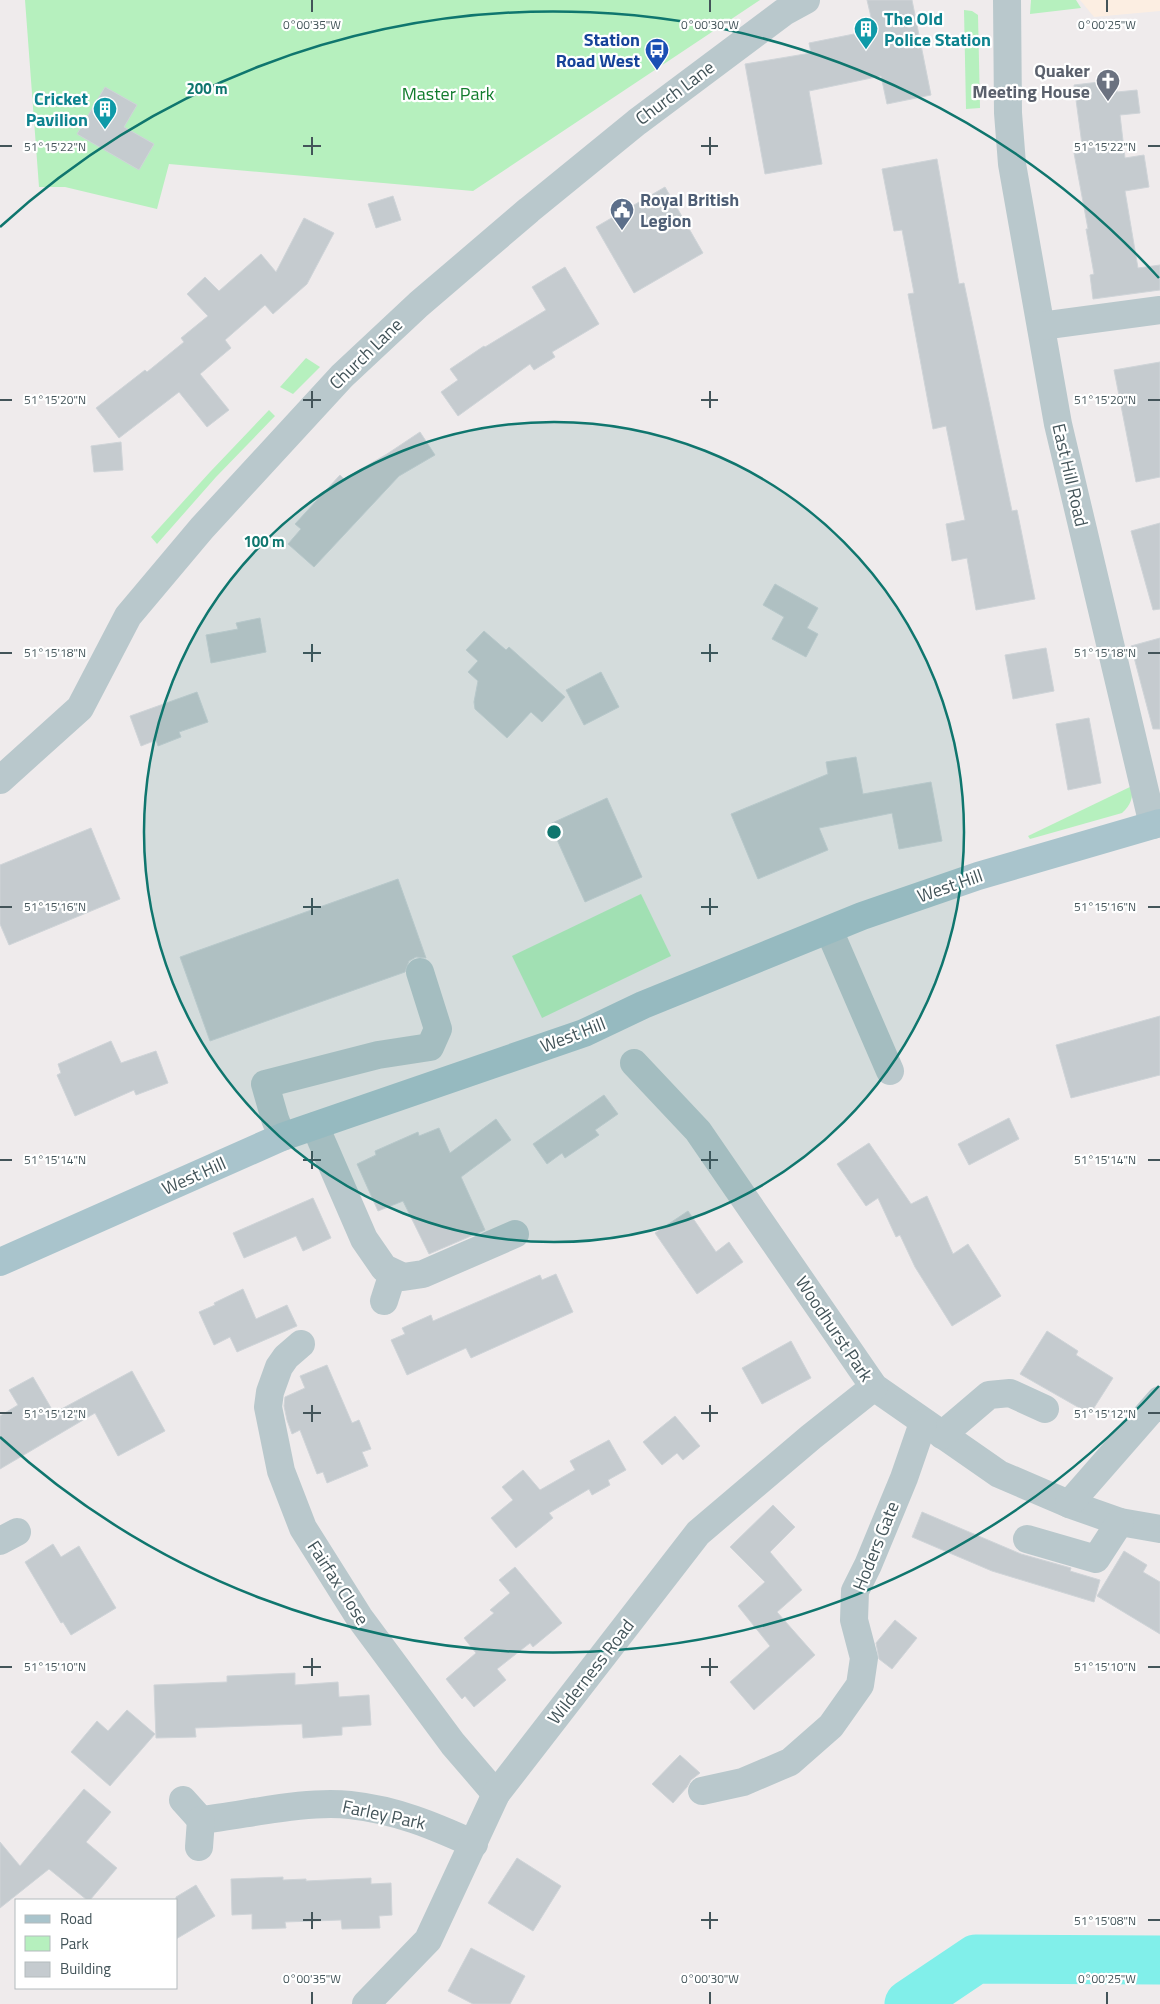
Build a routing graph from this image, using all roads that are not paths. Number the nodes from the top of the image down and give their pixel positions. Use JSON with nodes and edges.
{"nodes":[{"id":1,"x":806,"y":0,"type":"edge"},
{"id":2,"x":1007,"y":0,"type":"edge"},
{"id":3,"x":1160,"y":310,"type":"edge"},
{"id":4,"x":1041,"y":326,"type":"junction"},
{"id":5,"x":0,"y":780,"type":"edge"},
{"id":6,"x":1156,"y":824,"type":"edge"},
{"id":7,"x":829,"y":930,"type":"junction"},
{"id":8,"x":420,"y":972,"type":"dead end"},
{"id":9,"x":634,"y":1063,"type":"dead end"},
{"id":10,"x":890,"y":1071,"type":"dead end"},
{"id":11,"x":315,"y":1126,"type":"junction"},
{"id":12,"x":282,"y":1137,"type":"junction"},
{"id":13,"x":515,"y":1234,"type":"dead end"},
{"id":14,"x":0,"y":1262,"type":"edge"},
{"id":15,"x":393,"y":1273,"type":"junction"},
{"id":16,"x":384,"y":1301,"type":"dead end"},
{"id":17,"x":301,"y":1344,"type":"dead end"},
{"id":18,"x":874,"y":1387,"type":"junction"},
{"id":19,"x":1160,"y":1400,"type":"edge"},
{"id":20,"x":1045,"y":1409,"type":"dead end"},
{"id":21,"x":932,"y":1429,"type":"junction"},
{"id":22,"x":1069,"y":1504,"type":"junction"},
{"id":23,"x":1120,"y":1522,"type":"junction"},
{"id":24,"x":1160,"y":1529,"type":"edge"},
{"id":25,"x":1027,"y":1538,"type":"dead end"},
{"id":26,"x":702,"y":1791,"type":"dead end"},
{"id":27,"x":496,"y":1794,"type":"junction"},
{"id":28,"x":474,"y":1844,"type":"junction"},
{"id":29,"x":199,"y":1847,"type":"dead end"},
{"id":30,"x":366,"y":2004,"type":"edge"}],
"edges":[{"from":1,"to":5,"type":"street","name":"Church Lane"},
{"from":2,"to":4,"type":"street","name":"East Hill Road"},
{"from":3,"to":4,"type":"street"},
{"from":4,"to":6,"type":"street","name":"East Hill Road"},
{"from":6,"to":7,"type":"main road","name":"West Hill"},
{"from":7,"to":10,"type":"street"},
{"from":7,"to":11,"type":"main road","name":"West Hill"},
{"from":8,"to":12,"type":"street"},
{"from":9,"to":18,"type":"street","name":"Woodhurst Park"},
{"from":11,"to":12,"type":"main road","name":"West Hill"},
{"from":11,"to":15,"type":"street"},
{"from":12,"to":14,"type":"main road","name":"West Hill"},
{"from":13,"to":15,"type":"street"},
{"from":15,"to":16,"type":"street"},
{"from":17,"to":27,"type":"street","name":"Fairfax Close"},
{"from":18,"to":21,"type":"street","name":"Woodhurst Park"},
{"from":18,"to":27,"type":"street","name":"Wilderness Road"},
{"from":19,"to":22,"type":"street"},
{"from":20,"to":21,"type":"street"},
{"from":21,"to":22,"type":"street","name":"Woodhurst Park"},
{"from":21,"to":26,"type":"street","name":"Hoders Gate"},
{"from":22,"to":23,"type":"street","name":"Woodhurst Park"},
{"from":23,"to":24,"type":"street","name":"Woodhurst Park"},
{"from":23,"to":25,"type":"street"},
{"from":27,"to":28,"type":"street","name":"Wilderness Road"},
{"from":28,"to":29,"type":"street","name":"Farley Park"},
{"from":28,"to":30,"type":"street","name":"Wilderness Road"}]}
